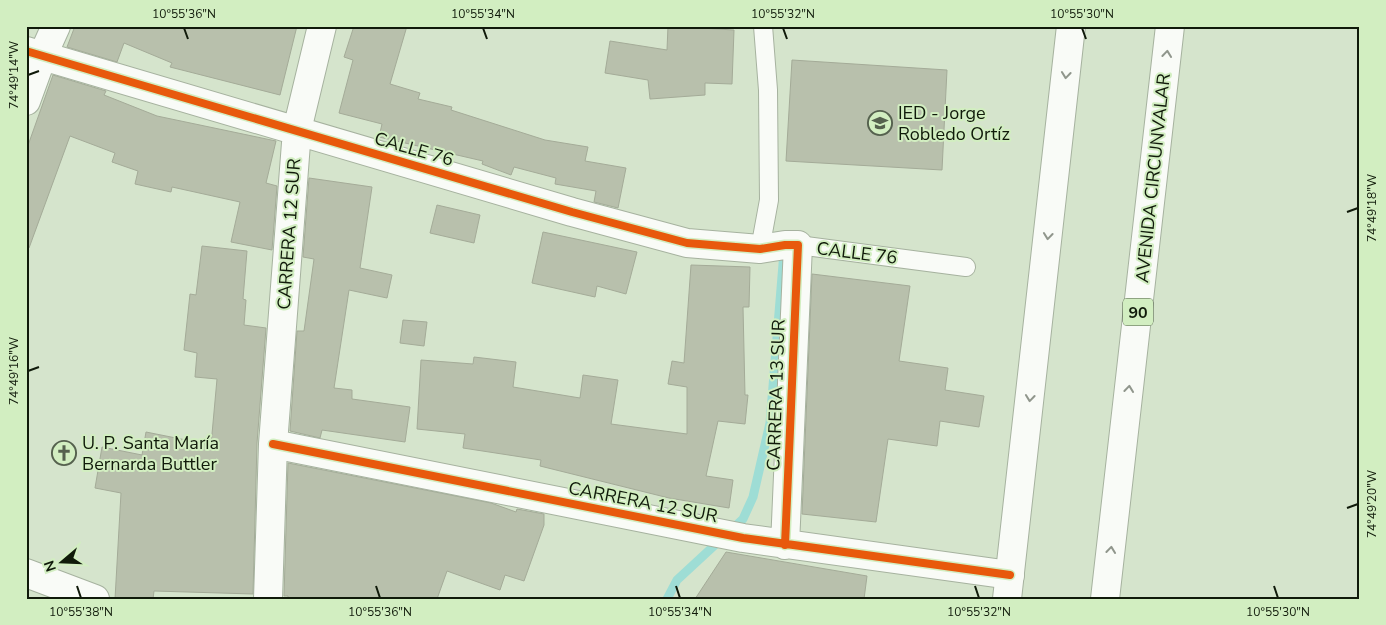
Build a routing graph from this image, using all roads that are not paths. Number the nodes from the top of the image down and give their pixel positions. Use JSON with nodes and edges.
{"nodes":[{"id":1,"x":56,"y":26,"type":"edge"},
{"id":2,"x":322,"y":26,"type":"edge"},
{"id":3,"x":764,"y":26,"type":"edge"},
{"id":4,"x":1071,"y":26,"type":"edge"},
{"id":5,"x":1170,"y":26,"type":"edge"},
{"id":6,"x":34,"y":54,"type":"edge"},
{"id":7,"x":26,"y":101,"type":"edge"},
{"id":8,"x":297,"y":130,"type":"junction"},
{"id":9,"x":798,"y":246,"type":"junction"},
{"id":10,"x":760,"y":250,"type":"junction"},
{"id":11,"x":966,"y":266,"type":"dead end"},
{"id":12,"x":273,"y":444,"type":"junction"},
{"id":13,"x":785,"y":545,"type":"junction"},
{"id":14,"x":26,"y":573,"type":"edge"},
{"id":15,"x":1008,"y":587,"type":"edge"},
{"id":16,"x":95,"y":599,"type":"edge"},
{"id":17,"x":268,"y":599,"type":"edge"},
{"id":18,"x":1105,"y":599,"type":"edge"}],
"edges":[{"from":1,"to":6,"type":"main road"},
{"from":2,"to":8,"type":"main road","name":"CARRERA 12 SUR"},
{"from":3,"to":10,"type":"lane"},
{"from":4,"to":15,"type":"main road","one_way":true},
{"from":18,"to":5,"type":"main road","name":"AVENIDA CIRCUNVALAR","number":"90","one_way":true},
{"from":6,"to":7,"type":"main road"},
{"from":6,"to":8,"type":"main road","name":"CALLE 76"},
{"from":8,"to":10,"type":"main road","name":"CALLE 76"},
{"from":8,"to":12,"type":"main road","name":"CARRERA 12 SUR"},
{"from":9,"to":10,"type":"main road","name":"CALLE 76"},
{"from":9,"to":11,"type":"lane","name":"CALLE 76"},
{"from":9,"to":13,"type":"main road","name":"CARRERA 13 SUR"},
{"from":12,"to":13,"type":"main road","name":"CARRERA 12 SUR"},
{"from":12,"to":17,"type":"main road","name":"CARRERA 12 SUR"},
{"from":13,"to":15,"type":"main road","name":"CARRERA 12 SUR"},
{"from":14,"to":16,"type":"main road"}]}
